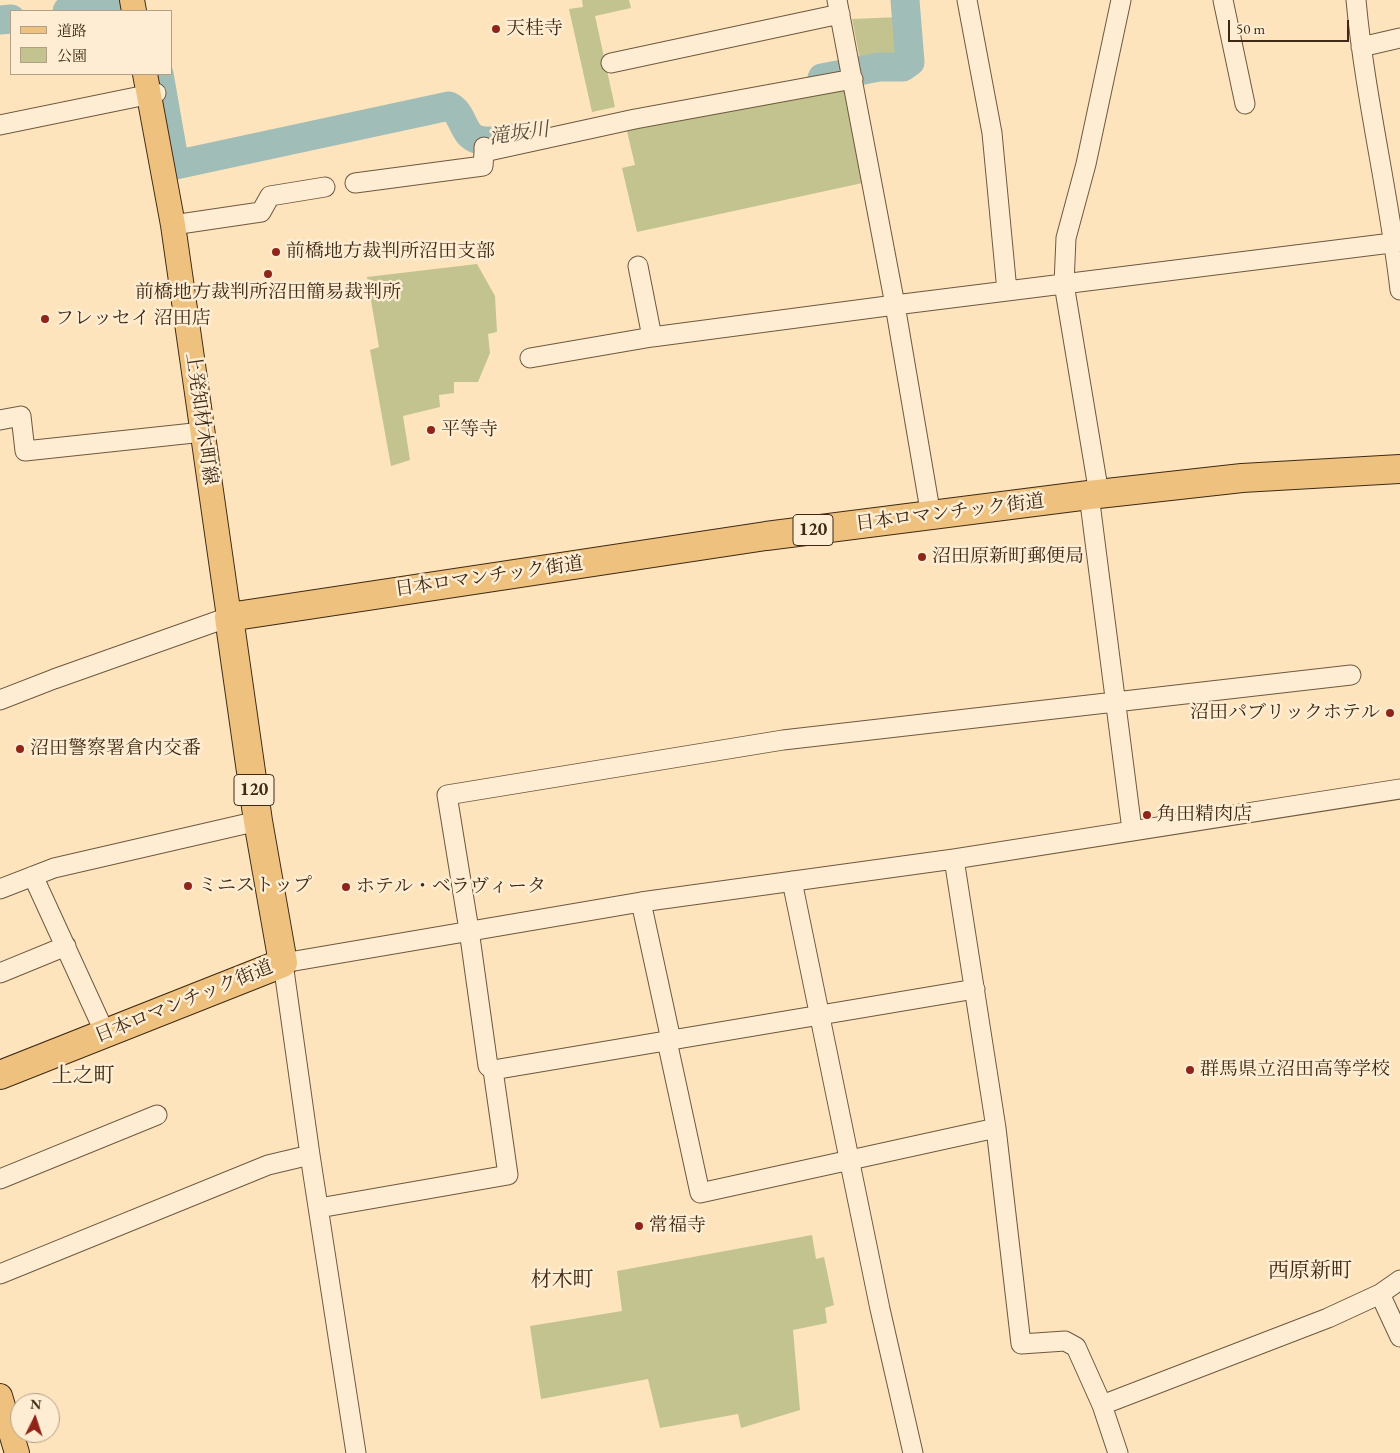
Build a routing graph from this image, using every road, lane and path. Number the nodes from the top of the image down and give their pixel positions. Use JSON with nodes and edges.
{"nodes":[{"id":1,"x":967,"y":0,"type":"edge"},
{"id":2,"x":1121,"y":0,"type":"edge"},
{"id":3,"x":1223,"y":0,"type":"edge"},
{"id":4,"x":1356,"y":0,"type":"edge"},
{"id":5,"x":839,"y":7,"type":"edge"},
{"id":6,"x":1400,"y":38,"type":"edge"},
{"id":7,"x":1361,"y":47,"type":"junction"},
{"id":8,"x":610,"y":63,"type":"dead end"},
{"id":9,"x":852,"y":72,"type":"junction"},
{"id":10,"x":150,"y":87,"type":"edge"},
{"id":11,"x":1245,"y":104,"type":"dead end"},
{"id":12,"x":0,"y":125,"type":"edge"},
{"id":13,"x":355,"y":182,"type":"dead end"},
{"id":14,"x":325,"y":187,"type":"dead end"},
{"id":15,"x":173,"y":225,"type":"junction"},
{"id":16,"x":1397,"y":243,"type":"edge"},
{"id":17,"x":638,"y":266,"type":"dead end"},
{"id":18,"x":1064,"y":284,"type":"junction"},
{"id":19,"x":1400,"y":290,"type":"edge"},
{"id":20,"x":1007,"y":291,"type":"junction"},
{"id":21,"x":895,"y":305,"type":"junction"},
{"id":22,"x":652,"y":337,"type":"junction"},
{"id":23,"x":530,"y":358,"type":"dead end"},
{"id":24,"x":0,"y":420,"type":"edge"},
{"id":25,"x":203,"y":432,"type":"junction"},
{"id":26,"x":1400,"y":469,"type":"edge"},
{"id":27,"x":1094,"y":495,"type":"junction"},
{"id":28,"x":931,"y":516,"type":"junction"},
{"id":29,"x":229,"y":617,"type":"junction"},
{"id":30,"x":1351,"y":675,"type":"dead end"},
{"id":31,"x":0,"y":700,"type":"edge"},
{"id":32,"x":1115,"y":703,"type":"junction"},
{"id":33,"x":1400,"y":789,"type":"edge"},
{"id":34,"x":258,"y":820,"type":"junction"},
{"id":35,"x":1132,"y":830,"type":"junction"},
{"id":36,"x":954,"y":859,"type":"junction"},
{"id":37,"x":33,"y":876,"type":"junction"},
{"id":38,"x":792,"y":881,"type":"junction"},
{"id":39,"x":0,"y":889,"type":"edge"},
{"id":40,"x":641,"y":902,"type":"junction"},
{"id":41,"x":469,"y":930,"type":"junction"},
{"id":42,"x":66,"y":946,"type":"junction"},
{"id":43,"x":283,"y":963,"type":"junction"},
{"id":44,"x":0,"y":973,"type":"edge"},
{"id":45,"x":975,"y":989,"type":"junction"},
{"id":46,"x":820,"y":1015,"type":"junction"},
{"id":47,"x":105,"y":1033,"type":"junction"},
{"id":48,"x":669,"y":1041,"type":"junction"},
{"id":49,"x":493,"y":1070,"type":"junction"},
{"id":50,"x":0,"y":1075,"type":"edge"},
{"id":51,"x":157,"y":1115,"type":"dead end"},
{"id":52,"x":996,"y":1128,"type":"junction"},
{"id":53,"x":310,"y":1155,"type":"junction"},
{"id":54,"x":850,"y":1161,"type":"junction"},
{"id":55,"x":0,"y":1178,"type":"edge"},
{"id":56,"x":319,"y":1208,"type":"junction"},
{"id":57,"x":0,"y":1274,"type":"edge"},
{"id":58,"x":1400,"y":1280,"type":"edge"},
{"id":59,"x":1380,"y":1294,"type":"junction"},
{"id":60,"x":1400,"y":1337,"type":"edge"},
{"id":61,"x":0,"y":1396,"type":"edge"},
{"id":62,"x":1102,"y":1406,"type":"junction"},
{"id":63,"x":17,"y":1453,"type":"edge"},
{"id":64,"x":356,"y":1453,"type":"edge"},
{"id":65,"x":912,"y":1453,"type":"edge"},
{"id":66,"x":1118,"y":1453,"type":"edge"}],
"edges":[{"from":1,"to":20,"type":"street"},
{"from":2,"to":18,"type":"street"},
{"from":3,"to":11,"type":"street"},
{"from":4,"to":7,"type":"street"},
{"from":5,"to":8,"type":"street"},
{"from":5,"to":9,"type":"street"},
{"from":6,"to":7,"type":"street"},
{"from":7,"to":16,"type":"street"},
{"from":9,"to":13,"type":"street"},
{"from":9,"to":21,"type":"street"},
{"from":10,"to":12,"type":"street"},
{"from":10,"to":15,"type":"main road","name":"上発知材木町線"},
{"from":14,"to":15,"type":"street"},
{"from":15,"to":25,"type":"main road","name":"上発知材木町線"},
{"from":16,"to":18,"type":"street"},
{"from":16,"to":19,"type":"street"},
{"from":17,"to":22,"type":"street"},
{"from":18,"to":20,"type":"street"},
{"from":18,"to":27,"type":"street"},
{"from":20,"to":21,"type":"street"},
{"from":21,"to":22,"type":"street"},
{"from":21,"to":28,"type":"street"},
{"from":22,"to":23,"type":"street"},
{"from":24,"to":25,"type":"street"},
{"from":25,"to":29,"type":"main road","name":"上発知材木町線"},
{"from":26,"to":27,"type":"highway","name":"日本ロマンチック街道","number":"120"},
{"from":27,"to":28,"type":"highway","name":"日本ロマンチック街道","number":"120"},
{"from":27,"to":32,"type":"street"},
{"from":28,"to":29,"type":"highway","name":"日本ロマンチック街道","number":"120"},
{"from":29,"to":31,"type":"street"},
{"from":29,"to":34,"type":"highway","name":"日本ロマンチック街道","number":"120"},
{"from":30,"to":32,"type":"street"},
{"from":32,"to":35,"type":"street"},
{"from":32,"to":41,"type":"street"},
{"from":33,"to":35,"type":"street"},
{"from":34,"to":37,"type":"street"},
{"from":34,"to":43,"type":"highway","name":"日本ロマンチック街道","number":"120"},
{"from":35,"to":36,"type":"street"},
{"from":36,"to":38,"type":"street"},
{"from":36,"to":45,"type":"street"},
{"from":37,"to":39,"type":"street"},
{"from":37,"to":42,"type":"street"},
{"from":38,"to":40,"type":"street"},
{"from":38,"to":46,"type":"street"},
{"from":40,"to":41,"type":"street"},
{"from":40,"to":48,"type":"street"},
{"from":41,"to":43,"type":"street"},
{"from":41,"to":49,"type":"street"},
{"from":42,"to":44,"type":"street"},
{"from":42,"to":47,"type":"street"},
{"from":43,"to":47,"type":"highway","name":"日本ロマンチック街道"},
{"from":43,"to":53,"type":"street"},
{"from":45,"to":46,"type":"street"},
{"from":45,"to":52,"type":"street"},
{"from":46,"to":48,"type":"street"},
{"from":46,"to":54,"type":"street"},
{"from":47,"to":50,"type":"highway","name":"日本ロマンチック街道"},
{"from":48,"to":49,"type":"street"},
{"from":48,"to":54,"type":"street"},
{"from":49,"to":56,"type":"street"},
{"from":51,"to":55,"type":"street"},
{"from":52,"to":54,"type":"street"},
{"from":52,"to":62,"type":"street"},
{"from":53,"to":56,"type":"street"},
{"from":53,"to":57,"type":"street"},
{"from":54,"to":65,"type":"street"},
{"from":56,"to":64,"type":"street"},
{"from":58,"to":59,"type":"street"},
{"from":59,"to":60,"type":"street"},
{"from":59,"to":62,"type":"street"},
{"from":61,"to":63,"type":"main road"},
{"from":62,"to":66,"type":"street"}]}
